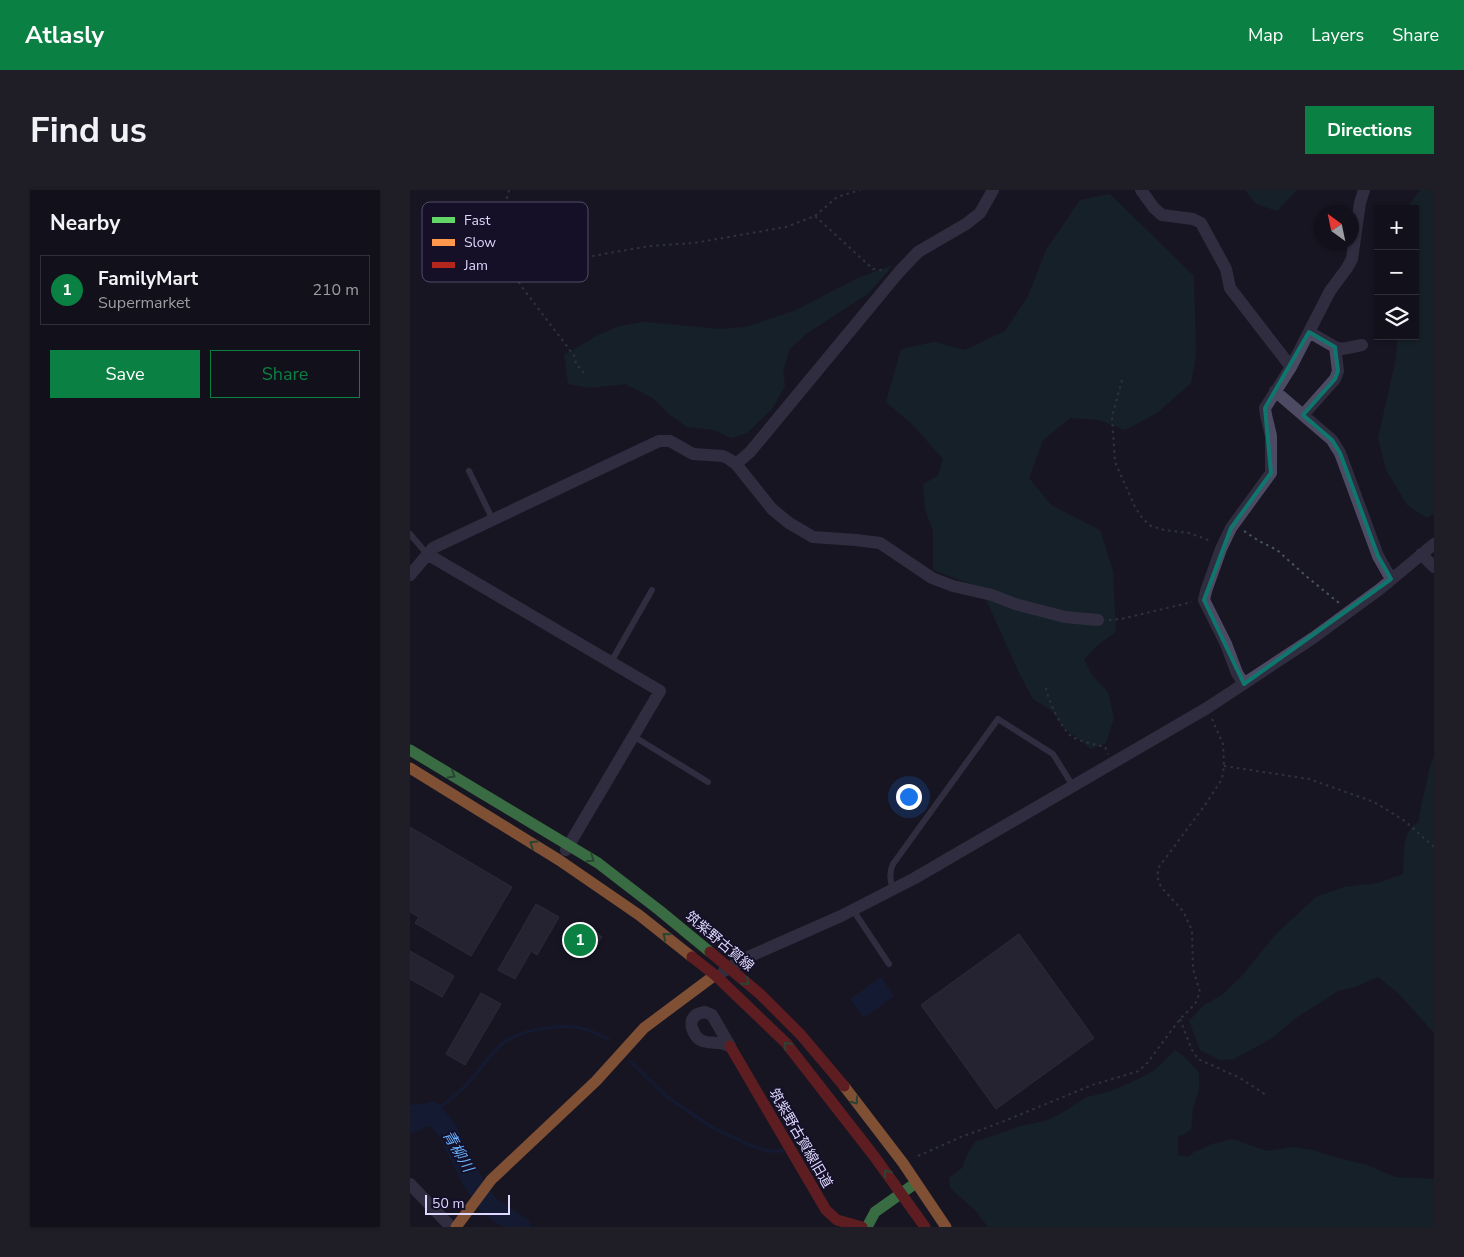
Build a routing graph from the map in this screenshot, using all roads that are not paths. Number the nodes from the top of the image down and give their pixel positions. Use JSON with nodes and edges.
{"nodes":[{"id":1,"x":994,"y":190,"type":"edge"},
{"id":2,"x":1141,"y":190,"type":"edge"},
{"id":3,"x":1364,"y":190,"type":"edge"},
{"id":4,"x":1309,"y":332,"type":"junction"},
{"id":5,"x":1362,"y":345,"type":"dead end"},
{"id":6,"x":1335,"y":347,"type":"junction"},
{"id":7,"x":1291,"y":367,"type":"junction"},
{"id":8,"x":1275,"y":391,"type":"junction"},
{"id":9,"x":1303,"y":415,"type":"junction"},
{"id":10,"x":736,"y":464,"type":"junction"},
{"id":11,"x":470,"y":471,"type":"dead end"},
{"id":12,"x":493,"y":520,"type":"junction"},
{"id":13,"x":410,"y":534,"type":"edge"},
{"id":14,"x":1434,"y":544,"type":"edge"},
{"id":15,"x":427,"y":554,"type":"junction"},
{"id":16,"x":1421,"y":554,"type":"junction"},
{"id":17,"x":1434,"y":567,"type":"edge"},
{"id":18,"x":410,"y":575,"type":"edge"},
{"id":19,"x":1391,"y":579,"type":"junction"},
{"id":20,"x":652,"y":590,"type":"dead end"},
{"id":21,"x":1098,"y":620,"type":"road end"},
{"id":22,"x":611,"y":662,"type":"junction"},
{"id":23,"x":1244,"y":684,"type":"junction"},
{"id":24,"x":633,"y":736,"type":"junction"},
{"id":25,"x":410,"y":750,"type":"edge"},
{"id":26,"x":410,"y":768,"type":"edge"},
{"id":27,"x":708,"y":782,"type":"dead end"},
{"id":28,"x":1073,"y":786,"type":"junction"},
{"id":29,"x":570,"y":845,"type":"junction"},
{"id":30,"x":559,"y":860,"type":"junction"},
{"id":31,"x":893,"y":889,"type":"junction"},
{"id":32,"x":853,"y":910,"type":"junction"},
{"id":33,"x":889,"y":964,"type":"dead end"},
{"id":34,"x":730,"y":968,"type":"junction"},
{"id":35,"x":715,"y":976,"type":"junction"},
{"id":36,"x":730,"y":1046,"type":"dead end"},
{"id":37,"x":917,"y":1183,"type":"junction"},
{"id":38,"x":410,"y":1184,"type":"edge"},
{"id":39,"x":902,"y":1193,"type":"junction"},
{"id":40,"x":451,"y":1227,"type":"edge"},
{"id":41,"x":456,"y":1227,"type":"edge"},
{"id":42,"x":862,"y":1227,"type":"edge"},
{"id":43,"x":867,"y":1227,"type":"edge"},
{"id":44,"x":925,"y":1227,"type":"edge"},
{"id":45,"x":946,"y":1227,"type":"edge"}],
"edges":[{"from":1,"to":10,"type":"street"},
{"from":2,"to":7,"type":"street"},
{"from":3,"to":4,"type":"street"},
{"from":4,"to":6,"type":"street"},
{"from":4,"to":7,"type":"street"},
{"from":5,"to":6,"type":"street"},
{"from":6,"to":9,"type":"street"},
{"from":7,"to":8,"type":"street"},
{"from":8,"to":9,"type":"street"},
{"from":8,"to":23,"type":"street"},
{"from":9,"to":19,"type":"street"},
{"from":10,"to":12,"type":"street"},
{"from":10,"to":21,"type":"street"},
{"from":11,"to":12,"type":"lane"},
{"from":12,"to":15,"type":"street"},
{"from":13,"to":15,"type":"lane"},
{"from":14,"to":16,"type":"street"},
{"from":15,"to":18,"type":"street"},
{"from":15,"to":22,"type":"street"},
{"from":16,"to":17,"type":"street"},
{"from":16,"to":19,"type":"street"},
{"from":19,"to":23,"type":"street"},
{"from":20,"to":22,"type":"lane"},
{"from":22,"to":24,"type":"street"},
{"from":23,"to":28,"type":"street"},
{"from":24,"to":27,"type":"lane"},
{"from":24,"to":29,"type":"street"},
{"from":25,"to":29,"type":"main road","name":"筑紫野古賀線","one_way":true},
{"from":30,"to":26,"type":"main road","one_way":true},
{"from":28,"to":31,"type":"street"},
{"from":28,"to":31,"type":"lane"},
{"from":29,"to":30,"type":"street"},
{"from":29,"to":34,"type":"main road","name":"筑紫野古賀線","one_way":true},
{"from":35,"to":30,"type":"main road","one_way":true},
{"from":31,"to":32,"type":"street"},
{"from":32,"to":33,"type":"lane"},
{"from":32,"to":34,"type":"street"},
{"from":34,"to":35,"type":"street"},
{"from":34,"to":37,"type":"main road","name":"筑紫野古賀線","one_way":true},
{"from":39,"to":35,"type":"main road","one_way":true},
{"from":35,"to":41,"type":"main road"},
{"from":36,"to":42,"type":"main road","name":"筑紫野古賀線旧道"},
{"from":37,"to":39,"type":"main road"},
{"from":37,"to":45,"type":"main road","name":"筑紫野古賀線"},
{"from":38,"to":40,"type":"street"},
{"from":39,"to":43,"type":"main road"},
{"from":39,"to":44,"type":"main road"}]}
